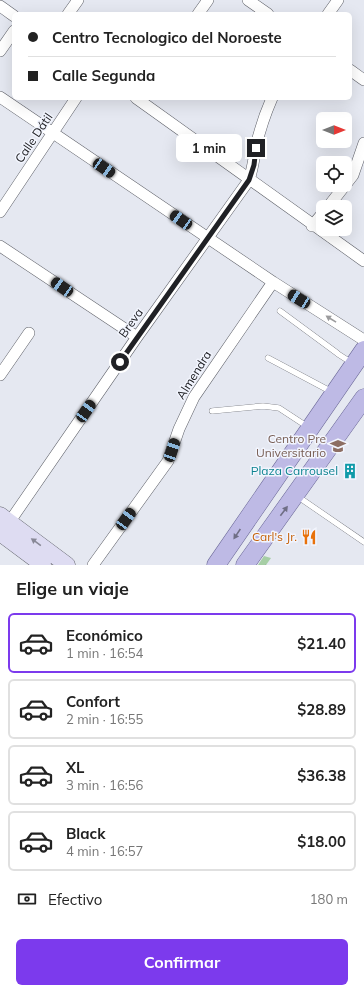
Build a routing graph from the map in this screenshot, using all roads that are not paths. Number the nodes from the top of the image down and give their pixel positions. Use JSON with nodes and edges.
{"nodes":[{"id":1,"x":78,"y":0,"type":"edge"},
{"id":2,"x":208,"y":0,"type":"edge"},
{"id":3,"x":248,"y":0,"type":"edge"},
{"id":4,"x":338,"y":0,"type":"edge"},
{"id":5,"x":0,"y":6,"type":"edge"},
{"id":6,"x":69,"y":12,"type":"edge"},
{"id":7,"x":199,"y":12,"type":"edge"},
{"id":8,"x":265,"y":12,"type":"edge"},
{"id":9,"x":329,"y":12,"type":"edge"},
{"id":10,"x":12,"y":15,"type":"edge"},
{"id":11,"x":12,"y":34,"type":"edge"},
{"id":12,"x":0,"y":51,"type":"edge"},
{"id":13,"x":352,"y":71,"type":"edge"},
{"id":14,"x":364,"y":80,"type":"edge"},
{"id":15,"x":0,"y":97,"type":"edge"},
{"id":16,"x":75,"y":100,"type":"edge"},
{"id":17,"x":139,"y":100,"type":"edge"},
{"id":18,"x":271,"y":100,"type":"edge"},
{"id":19,"x":53,"y":133,"type":"junction"},
{"id":20,"x":364,"y":143,"type":"edge"},
{"id":21,"x":249,"y":180,"type":"junction"},
{"id":22,"x":333,"y":200,"type":"edge"},
{"id":23,"x":0,"y":212,"type":"edge"},
{"id":24,"x":316,"y":221,"type":"edge"},
{"id":25,"x":312,"y":226,"type":"junction"},
{"id":26,"x":207,"y":237,"type":"junction"},
{"id":27,"x":0,"y":246,"type":"edge"},
{"id":28,"x":364,"y":261,"type":"edge"},
{"id":29,"x":273,"y":282,"type":"junction"},
{"id":30,"x":280,"y":311,"type":"dead end"},
{"id":31,"x":29,"y":333,"type":"dead end"},
{"id":32,"x":137,"y":337,"type":"junction"},
{"id":33,"x":364,"y":340,"type":"edge"},
{"id":34,"x":359,"y":357,"type":"edge"},
{"id":35,"x":268,"y":358,"type":"dead end"},
{"id":36,"x":0,"y":375,"type":"edge"},
{"id":37,"x":334,"y":393,"type":"junction"},
{"id":38,"x":361,"y":406,"type":"edge"},
{"id":39,"x":212,"y":411,"type":"dead end"},
{"id":40,"x":310,"y":428,"type":"junction"},
{"id":41,"x":296,"y":495,"type":"junction"},
{"id":42,"x":2,"y":528,"type":"edge"},
{"id":43,"x":364,"y":542,"type":"edge"},
{"id":44,"x":43,"y":565,"type":"edge"},
{"id":45,"x":67,"y":565,"type":"edge"},
{"id":46,"x":93,"y":565,"type":"edge"},
{"id":47,"x":216,"y":565,"type":"edge"},
{"id":48,"x":245,"y":565,"type":"edge"}],
"edges":[{"from":1,"to":6,"type":"street"},
{"from":2,"to":7,"type":"street"},
{"from":3,"to":8,"type":"street"},
{"from":4,"to":9,"type":"street"},
{"from":5,"to":10,"type":"street"},
{"from":11,"to":12,"type":"street"},
{"from":13,"to":14,"type":"street"},
{"from":15,"to":19,"type":"street"},
{"from":16,"to":19,"type":"street","name":"Calle Dátil"},
{"from":17,"to":21,"type":"street"},
{"from":18,"to":21,"type":"street"},
{"from":19,"to":23,"type":"street","name":"Calle Dátil"},
{"from":19,"to":26,"type":"street"},
{"from":20,"to":22,"type":"street"},
{"from":21,"to":25,"type":"street"},
{"from":21,"to":26,"type":"street","name":"Breva"},
{"from":24,"to":25,"type":"street"},
{"from":25,"to":28,"type":"street"},
{"from":26,"to":29,"type":"street"},
{"from":26,"to":32,"type":"street","name":"Breva"},
{"from":27,"to":32,"type":"street"},
{"from":33,"to":29,"type":"street","one_way":true},
{"from":29,"to":46,"type":"street","name":"Almendra"},
{"from":30,"to":34,"type":"lane"},
{"from":31,"to":36,"type":"street"},
{"from":32,"to":42,"type":"street","name":"Breva"},
{"from":34,"to":37,"type":"main road"},
{"from":35,"to":37,"type":"lane"},
{"from":37,"to":40,"type":"main road"},
{"from":38,"to":41,"type":"main road"},
{"from":39,"to":40,"type":"lane"},
{"from":40,"to":47,"type":"main road","one_way":true},
{"from":41,"to":43,"type":"lane"},
{"from":48,"to":41,"type":"main road","one_way":true},
{"from":42,"to":44,"type":"main road"},
{"from":45,"to":42,"type":"main road","one_way":true}]}
